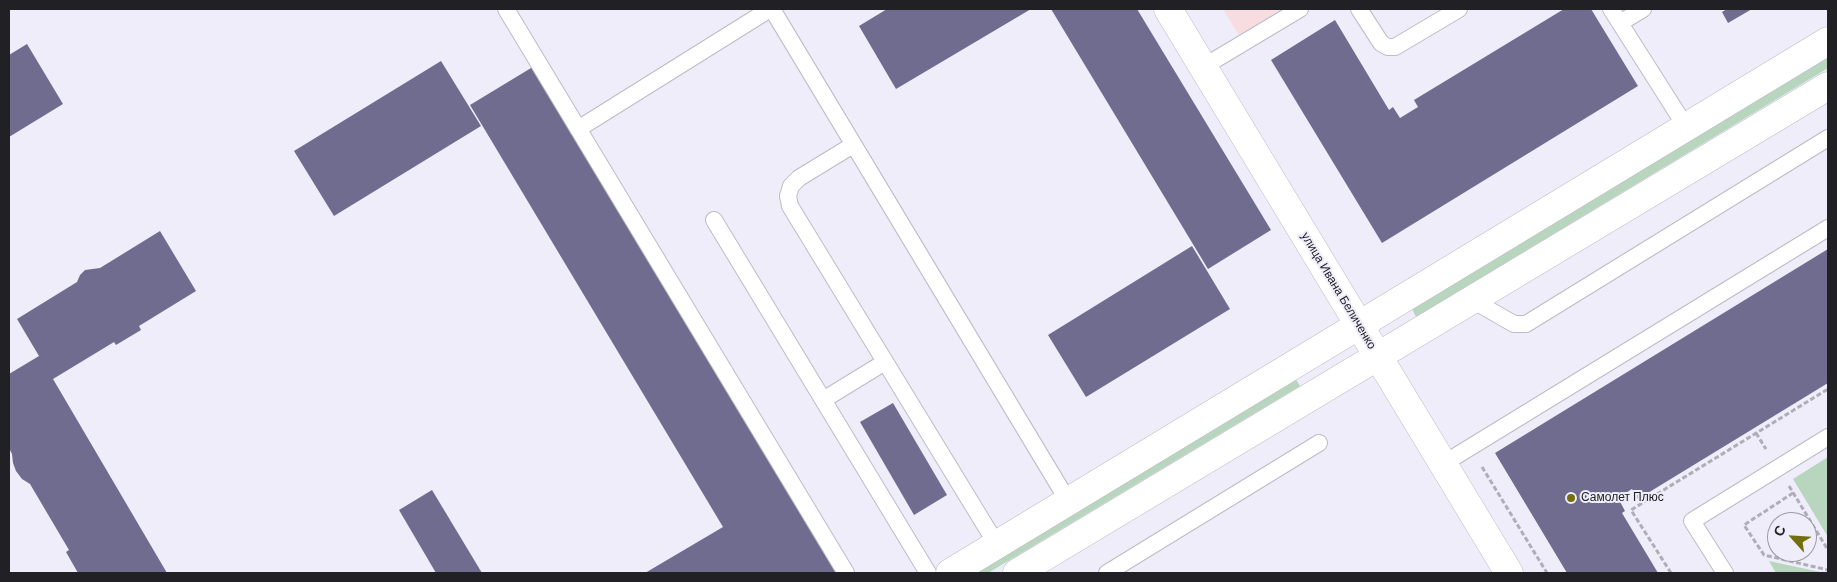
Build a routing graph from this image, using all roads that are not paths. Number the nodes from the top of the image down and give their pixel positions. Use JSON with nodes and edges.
{"nodes":[{"id":1,"x":506,"y":9,"type":"edge"},
{"id":2,"x":771,"y":9,"type":"edge"},
{"id":3,"x":1168,"y":9,"type":"edge"},
{"id":4,"x":1300,"y":9,"type":"edge"},
{"id":5,"x":1359,"y":9,"type":"edge"},
{"id":6,"x":1459,"y":9,"type":"edge"},
{"id":7,"x":1611,"y":9,"type":"edge"},
{"id":8,"x":1643,"y":9,"type":"edge"},
{"id":9,"x":1620,"y":23,"type":"junction"},
{"id":10,"x":1828,"y":40,"type":"edge"},
{"id":11,"x":1203,"y":67,"type":"junction"},
{"id":12,"x":1828,"y":86,"type":"edge"},
{"id":13,"x":1686,"y":127,"type":"junction"},
{"id":14,"x":578,"y":129,"type":"junction"},
{"id":15,"x":1828,"y":138,"type":"edge"},
{"id":16,"x":853,"y":145,"type":"junction"},
{"id":17,"x":714,"y":220,"type":"dead end"},
{"id":18,"x":1828,"y":228,"type":"edge"},
{"id":19,"x":1472,"y":300,"type":"junction"},
{"id":20,"x":1359,"y":325,"type":"junction"},
{"id":21,"x":1378,"y":357,"type":"junction"},
{"id":22,"x":885,"y":362,"type":"junction"},
{"id":23,"x":823,"y":400,"type":"junction"},
{"id":24,"x":1828,"y":437,"type":"edge"},
{"id":25,"x":1319,"y":443,"type":"dead end"},
{"id":26,"x":1443,"y":464,"type":"junction"},
{"id":27,"x":1068,"y":501,"type":"junction"},
{"id":28,"x":997,"y":545,"type":"junction"},
{"id":29,"x":846,"y":573,"type":"edge"},
{"id":30,"x":928,"y":573,"type":"edge"},
{"id":31,"x":950,"y":573,"type":"edge"},
{"id":32,"x":1018,"y":573,"type":"edge"},
{"id":33,"x":1107,"y":573,"type":"edge"},
{"id":34,"x":1509,"y":573,"type":"edge"},
{"id":35,"x":1725,"y":573,"type":"edge"}],
"edges":[{"from":1,"to":14,"type":"lane"},
{"from":2,"to":14,"type":"lane"},
{"from":2,"to":16,"type":"lane"},
{"from":3,"to":11,"type":"street","name":"улица Ивана Беличенко"},
{"from":4,"to":11,"type":"lane"},
{"from":5,"to":6,"type":"lane"},
{"from":7,"to":9,"type":"lane"},
{"from":8,"to":9,"type":"lane"},
{"from":9,"to":13,"type":"lane"},
{"from":10,"to":13,"type":"street"},
{"from":11,"to":20,"type":"street","name":"улица Ивана Беличенко"},
{"from":12,"to":19,"type":"street"},
{"from":13,"to":20,"type":"street"},
{"from":14,"to":29,"type":"lane"},
{"from":15,"to":19,"type":"lane"},
{"from":16,"to":22,"type":"lane"},
{"from":16,"to":27,"type":"lane"},
{"from":17,"to":23,"type":"lane"},
{"from":18,"to":26,"type":"lane"},
{"from":19,"to":21,"type":"street"},
{"from":20,"to":21,"type":"street","name":"улица Ивана Беличенко"},
{"from":20,"to":27,"type":"street"},
{"from":21,"to":26,"type":"street","name":"улица Ивана Беличенко"},
{"from":21,"to":32,"type":"street"},
{"from":22,"to":23,"type":"lane"},
{"from":22,"to":28,"type":"lane"},
{"from":23,"to":30,"type":"lane"},
{"from":24,"to":35,"type":"lane"},
{"from":25,"to":33,"type":"lane"},
{"from":26,"to":34,"type":"street","name":"улица Ивана Беличенко"},
{"from":27,"to":28,"type":"street"},
{"from":28,"to":31,"type":"street"}]}
